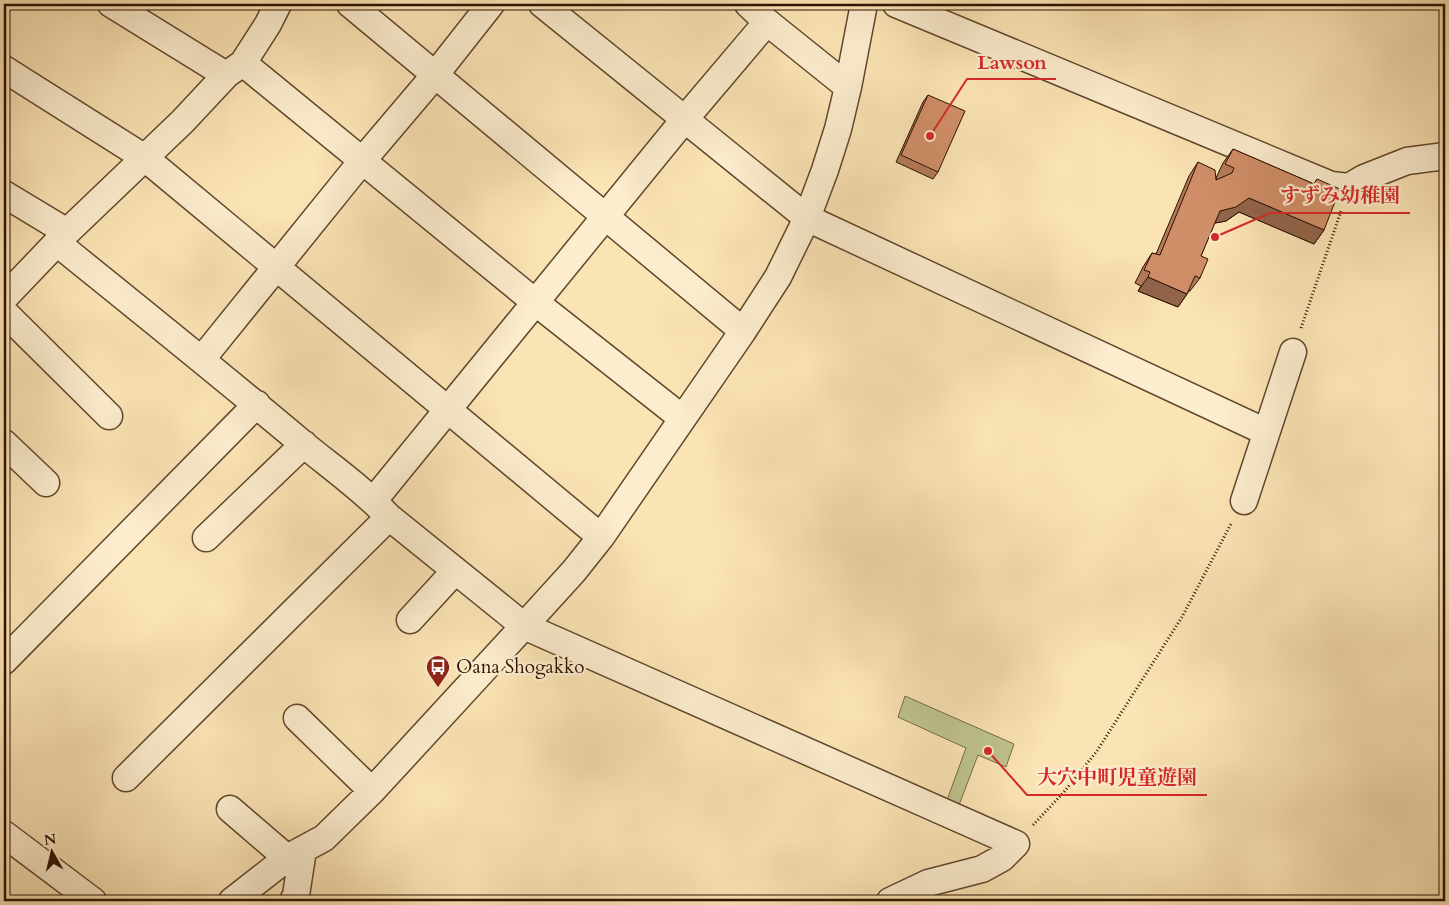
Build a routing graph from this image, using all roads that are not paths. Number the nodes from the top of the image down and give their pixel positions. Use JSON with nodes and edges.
{"nodes":[{"id":1,"x":111,"y":4,"type":"edge"},
{"id":2,"x":278,"y":4,"type":"edge"},
{"id":3,"x":350,"y":4,"type":"edge"},
{"id":4,"x":491,"y":4,"type":"edge"},
{"id":5,"x":542,"y":4,"type":"edge"},
{"id":6,"x":748,"y":4,"type":"edge"},
{"id":7,"x":864,"y":4,"type":"edge"},
{"id":8,"x":896,"y":4,"type":"edge"},
{"id":9,"x":767,"y":22,"type":"junction"},
{"id":10,"x":4,"y":69,"type":"edge"},
{"id":11,"x":235,"y":69,"type":"junction"},
{"id":12,"x":435,"y":74,"type":"junction"},
{"id":13,"x":848,"y":87,"type":"junction"},
{"id":14,"x":684,"y":120,"type":"junction"},
{"id":15,"x":1445,"y":156,"type":"edge"},
{"id":16,"x":145,"y":158,"type":"junction"},
{"id":17,"x":362,"y":160,"type":"junction"},
{"id":18,"x":4,"y":194,"type":"edge"},
{"id":19,"x":605,"y":216,"type":"junction"},
{"id":20,"x":808,"y":218,"type":"junction"},
{"id":21,"x":62,"y":237,"type":"junction"},
{"id":22,"x":277,"y":267,"type":"junction"},
{"id":23,"x":4,"y":298,"type":"edge"},
{"id":24,"x":535,"y":302,"type":"junction"},
{"id":25,"x":4,"y":312,"type":"edge"},
{"id":26,"x":743,"y":331,"type":"junction"},
{"id":27,"x":1293,"y":352,"type":"road end"},
{"id":28,"x":202,"y":359,"type":"junction"},
{"id":29,"x":257,"y":404,"type":"junction"},
{"id":30,"x":448,"y":410,"type":"junction"},
{"id":31,"x":109,"y":416,"type":"dead end"},
{"id":32,"x":682,"y":418,"type":"junction"},
{"id":33,"x":1266,"y":432,"type":"junction"},
{"id":34,"x":4,"y":443,"type":"edge"},
{"id":35,"x":304,"y":444,"type":"junction"},
{"id":36,"x":46,"y":484,"type":"dead end"},
{"id":37,"x":1244,"y":501,"type":"road end"},
{"id":38,"x":381,"y":509,"type":"junction"},
{"id":39,"x":600,"y":537,"type":"junction"},
{"id":40,"x":206,"y":538,"type":"dead end"},
{"id":41,"x":455,"y":571,"type":"junction"},
{"id":42,"x":410,"y":620,"type":"dead end"},
{"id":43,"x":524,"y":626,"type":"junction"},
{"id":44,"x":4,"y":661,"type":"edge"},
{"id":45,"x":297,"y":718,"type":"dead end"},
{"id":46,"x":126,"y":778,"type":"dead end"},
{"id":47,"x":372,"y":791,"type":"junction"},
{"id":48,"x":230,"y":809,"type":"dead end"},
{"id":49,"x":4,"y":834,"type":"edge"},
{"id":50,"x":295,"y":854,"type":"junction"},
{"id":51,"x":94,"y":901,"type":"edge"},
{"id":52,"x":232,"y":901,"type":"edge"},
{"id":53,"x":293,"y":901,"type":"edge"},
{"id":54,"x":890,"y":901,"type":"edge"}],
"edges":[{"from":1,"to":11,"type":"street"},
{"from":2,"to":11,"type":"street"},
{"from":3,"to":12,"type":"street"},
{"from":4,"to":12,"type":"street"},
{"from":5,"to":14,"type":"street"},
{"from":6,"to":9,"type":"street"},
{"from":7,"to":13,"type":"street"},
{"from":8,"to":15,"type":"street"},
{"from":9,"to":13,"type":"street"},
{"from":9,"to":14,"type":"street"},
{"from":10,"to":16,"type":"street"},
{"from":11,"to":16,"type":"street"},
{"from":11,"to":17,"type":"street"},
{"from":12,"to":17,"type":"street"},
{"from":12,"to":19,"type":"street"},
{"from":13,"to":20,"type":"street"},
{"from":14,"to":19,"type":"street"},
{"from":14,"to":20,"type":"street"},
{"from":16,"to":21,"type":"street"},
{"from":16,"to":22,"type":"street"},
{"from":17,"to":22,"type":"street"},
{"from":17,"to":24,"type":"street"},
{"from":18,"to":21,"type":"street"},
{"from":19,"to":24,"type":"street"},
{"from":19,"to":26,"type":"street"},
{"from":20,"to":26,"type":"street"},
{"from":20,"to":33,"type":"street"},
{"from":21,"to":23,"type":"street"},
{"from":21,"to":28,"type":"street"},
{"from":22,"to":28,"type":"street"},
{"from":22,"to":30,"type":"street"},
{"from":24,"to":30,"type":"street"},
{"from":24,"to":32,"type":"street"},
{"from":25,"to":31,"type":"street"},
{"from":26,"to":32,"type":"street"},
{"from":27,"to":33,"type":"street"},
{"from":28,"to":29,"type":"street"},
{"from":29,"to":35,"type":"street"},
{"from":29,"to":44,"type":"street"},
{"from":30,"to":38,"type":"street"},
{"from":30,"to":39,"type":"street"},
{"from":32,"to":39,"type":"street"},
{"from":33,"to":37,"type":"street"},
{"from":34,"to":36,"type":"street"},
{"from":35,"to":38,"type":"street"},
{"from":35,"to":40,"type":"street"},
{"from":38,"to":41,"type":"street"},
{"from":38,"to":46,"type":"street"},
{"from":39,"to":43,"type":"street"},
{"from":41,"to":42,"type":"street"},
{"from":41,"to":43,"type":"street"},
{"from":43,"to":47,"type":"street"},
{"from":43,"to":54,"type":"street"},
{"from":45,"to":47,"type":"street"},
{"from":47,"to":50,"type":"street"},
{"from":48,"to":50,"type":"street"},
{"from":49,"to":51,"type":"street"},
{"from":50,"to":52,"type":"street"},
{"from":50,"to":53,"type":"street"}]}
